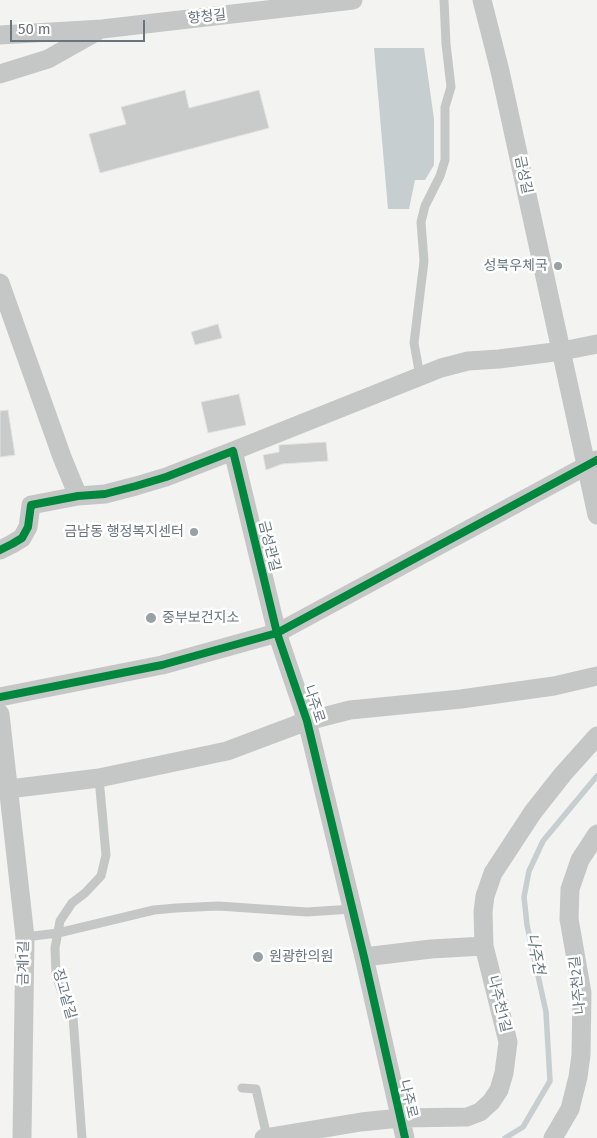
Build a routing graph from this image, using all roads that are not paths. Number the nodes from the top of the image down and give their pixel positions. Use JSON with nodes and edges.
{"nodes":[{"id":1,"x":353,"y":0,"type":"edge"},
{"id":2,"x":444,"y":0,"type":"edge"},
{"id":3,"x":482,"y":0,"type":"edge"},
{"id":4,"x":271,"y":5,"type":"edge"},
{"id":5,"x":102,"y":29,"type":"junction"},
{"id":6,"x":0,"y":35,"type":"edge"},
{"id":7,"x":0,"y":74,"type":"edge"},
{"id":8,"x":0,"y":285,"type":"edge"},
{"id":9,"x":597,"y":344,"type":"edge"},
{"id":10,"x":562,"y":351,"type":"junction"},
{"id":11,"x":420,"y":376,"type":"junction"},
{"id":12,"x":233,"y":451,"type":"junction"},
{"id":13,"x":591,"y":464,"type":"edge"},
{"id":14,"x":78,"y":496,"type":"junction"},
{"id":15,"x":597,"y":515,"type":"edge"},
{"id":16,"x":0,"y":550,"type":"edge"},
{"id":17,"x":278,"y":633,"type":"junction"},
{"id":18,"x":597,"y":676,"type":"edge"},
{"id":19,"x":0,"y":697,"type":"edge"},
{"id":20,"x":0,"y":714,"type":"edge"},
{"id":21,"x":307,"y":721,"type":"junction"},
{"id":22,"x":597,"y":736,"type":"edge"},
{"id":23,"x":99,"y":778,"type":"junction"},
{"id":24,"x":5,"y":790,"type":"edge"},
{"id":25,"x":597,"y":834,"type":"edge"},
{"id":26,"x":352,"y":909,"type":"junction"},
{"id":27,"x":58,"y":933,"type":"junction"},
{"id":28,"x":25,"y":937,"type":"junction"},
{"id":29,"x":484,"y":946,"type":"junction"},
{"id":30,"x":364,"y":957,"type":"junction"},
{"id":31,"x":242,"y":1088,"type":"dead end"},
{"id":32,"x":402,"y":1126,"type":"edge"},
{"id":33,"x":22,"y":1138,"type":"edge"},
{"id":34,"x":82,"y":1138,"type":"edge"},
{"id":35,"x":265,"y":1138,"type":"edge"},
{"id":36,"x":553,"y":1138,"type":"edge"}],
"edges":[{"from":1,"to":4,"type":"street","name":"향청길"},
{"from":2,"to":11,"type":"lane"},
{"from":3,"to":10,"type":"street","name":"금성길"},
{"from":4,"to":5,"type":"street","name":"향청길"},
{"from":5,"to":6,"type":"street","name":"향청길"},
{"from":5,"to":7,"type":"street"},
{"from":8,"to":14,"type":"street"},
{"from":9,"to":10,"type":"street"},
{"from":10,"to":11,"type":"street"},
{"from":10,"to":13,"type":"street","name":"금성길"},
{"from":11,"to":12,"type":"street"},
{"from":12,"to":14,"type":"street"},
{"from":12,"to":17,"type":"street","name":"금성관길"},
{"from":13,"to":15,"type":"street","name":"금성길"},
{"from":13,"to":17,"type":"street"},
{"from":14,"to":16,"type":"street"},
{"from":17,"to":19,"type":"street"},
{"from":17,"to":21,"type":"street","name":"나주로"},
{"from":18,"to":21,"type":"street","name":"나주로"},
{"from":20,"to":24,"type":"street"},
{"from":21,"to":23,"type":"street"},
{"from":21,"to":26,"type":"street","name":"나주로"},
{"from":22,"to":29,"type":"street","name":"나주천1길"},
{"from":23,"to":24,"type":"street"},
{"from":23,"to":27,"type":"lane","name":"징고샅길"},
{"from":24,"to":28,"type":"street","name":"금계1길"},
{"from":25,"to":36,"type":"street","name":"나주천2길"},
{"from":26,"to":27,"type":"lane"},
{"from":26,"to":30,"type":"street","name":"나주로"},
{"from":27,"to":28,"type":"lane"},
{"from":27,"to":34,"type":"lane","name":"징고샅길"},
{"from":28,"to":33,"type":"street","name":"금계1길"},
{"from":29,"to":30,"type":"street"},
{"from":29,"to":32,"type":"street","name":"나주천1길"},
{"from":30,"to":32,"type":"street","name":"나주로"},
{"from":31,"to":35,"type":"lane"},
{"from":32,"to":35,"type":"street","name":"나주천1길"}]}
